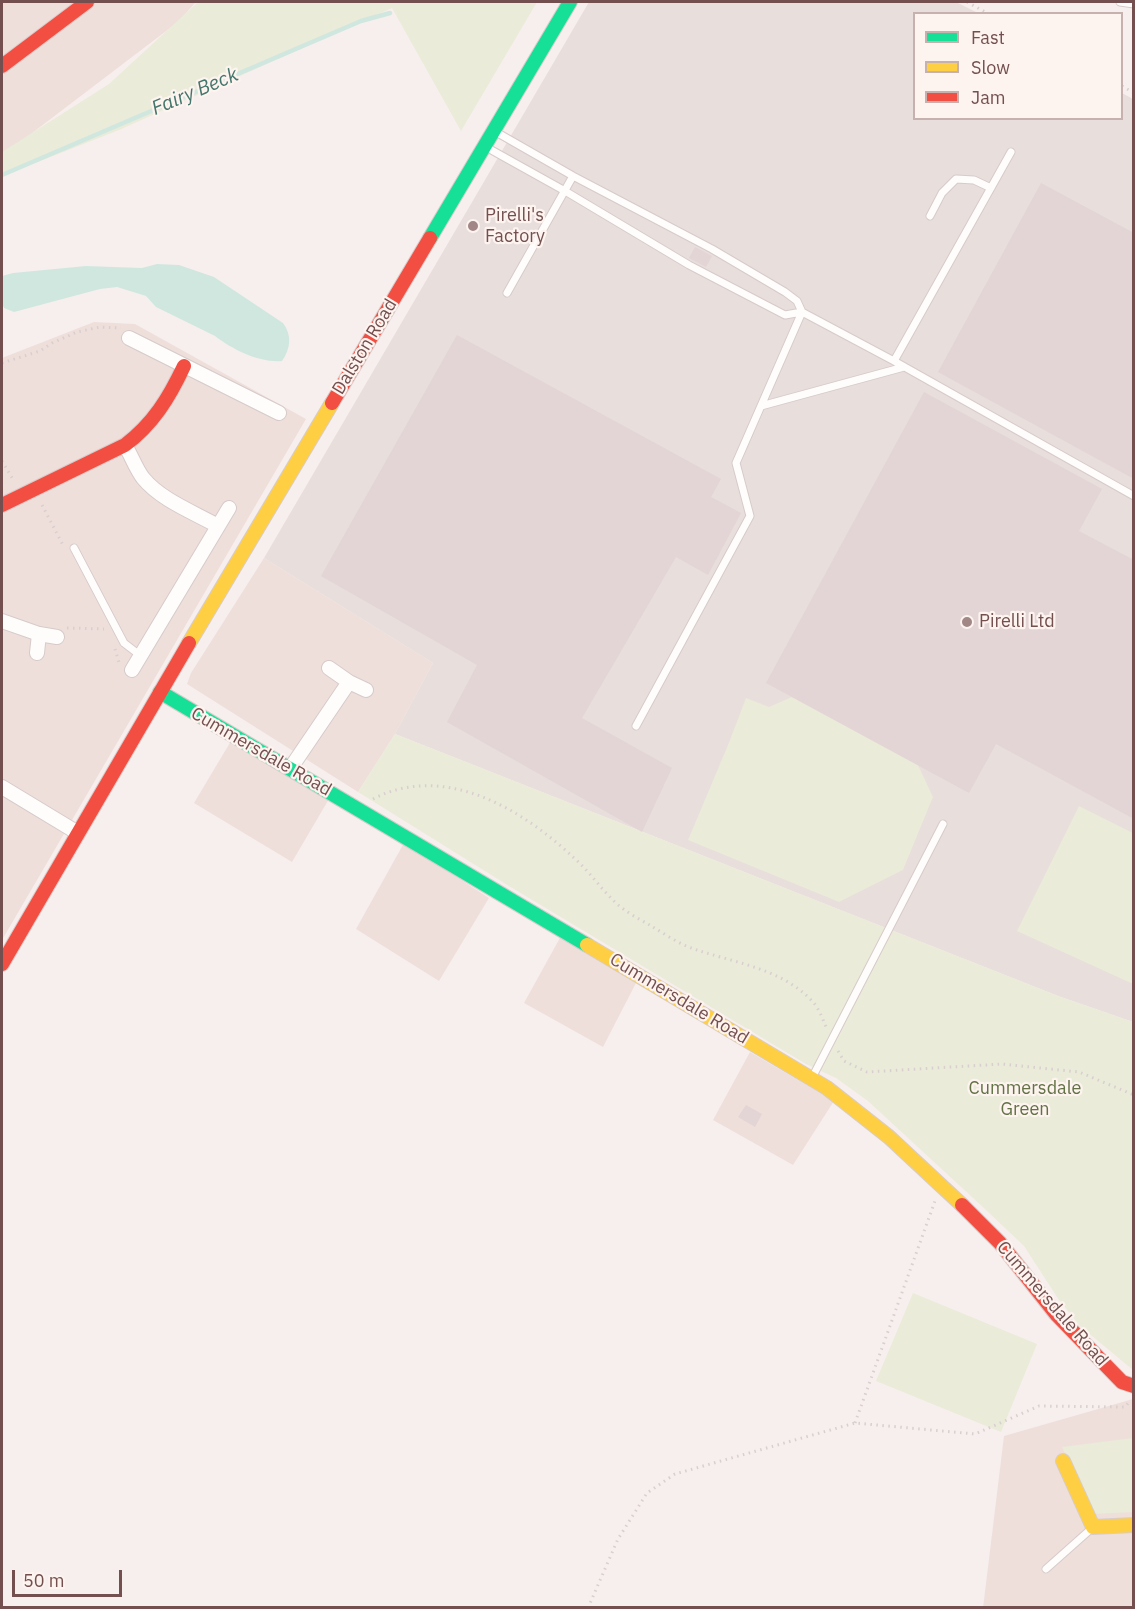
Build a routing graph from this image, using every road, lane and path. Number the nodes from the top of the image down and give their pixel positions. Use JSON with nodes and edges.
{"nodes":[{"id":1,"x":570,"y":2,"type":"edge"},
{"id":2,"x":967,"y":2,"type":"edge"},
{"id":3,"x":1120,"y":2,"type":"edge"},
{"id":4,"x":80,"y":4,"type":"edge"},
{"id":5,"x":1134,"y":4,"type":"edge"},
{"id":6,"x":985,"y":12,"type":"edge"},
{"id":7,"x":2,"y":66,"type":"edge"},
{"id":8,"x":494,"y":131,"type":"junction"},
{"id":9,"x":484,"y":146,"type":"junction"},
{"id":10,"x":1011,"y":152,"type":"dead end"},
{"id":11,"x":573,"y":176,"type":"junction"},
{"id":12,"x":991,"y":188,"type":"junction"},
{"id":13,"x":565,"y":191,"type":"junction"},
{"id":14,"x":930,"y":216,"type":"dead end"},
{"id":15,"x":507,"y":293,"type":"dead end"},
{"id":16,"x":802,"y":312,"type":"junction"},
{"id":17,"x":129,"y":338,"type":"dead end"},
{"id":18,"x":894,"y":361,"type":"junction"},
{"id":19,"x":184,"y":366,"type":"junction"},
{"id":20,"x":904,"y":367,"type":"junction"},
{"id":21,"x":761,"y":406,"type":"junction"},
{"id":22,"x":279,"y":413,"type":"dead end"},
{"id":23,"x":125,"y":445,"type":"junction"},
{"id":24,"x":1134,"y":496,"type":"edge"},
{"id":25,"x":2,"y":505,"type":"edge"},
{"id":26,"x":229,"y":508,"type":"dead end"},
{"id":27,"x":218,"y":526,"type":"junction"},
{"id":28,"x":74,"y":548,"type":"dead end"},
{"id":29,"x":2,"y":621,"type":"edge"},
{"id":30,"x":104,"y":629,"type":"dead end"},
{"id":31,"x":39,"y":634,"type":"junction"},
{"id":32,"x":57,"y":637,"type":"joint"},
{"id":33,"x":36,"y":653,"type":"dead end"},
{"id":34,"x":141,"y":656,"type":"junction"},
{"id":35,"x":329,"y":668,"type":"dead end"},
{"id":36,"x":132,"y":670,"type":"dead end"},
{"id":37,"x":349,"y":682,"type":"junction"},
{"id":38,"x":366,"y":690,"type":"dead end"},
{"id":39,"x":160,"y":692,"type":"junction"},
{"id":40,"x":636,"y":726,"type":"dead end"},
{"id":41,"x":290,"y":769,"type":"junction"},
{"id":42,"x":2,"y":787,"type":"edge"},
{"id":43,"x":361,"y":810,"type":"junction"},
{"id":44,"x":943,"y":824,"type":"dead end"},
{"id":45,"x":78,"y":833,"type":"junction"},
{"id":46,"x":2,"y":964,"type":"edge"},
{"id":47,"x":832,"y":1040,"type":"junction"},
{"id":48,"x":812,"y":1078,"type":"junction"},
{"id":49,"x":1134,"y":1095,"type":"edge"},
{"id":50,"x":941,"y":1185,"type":"junction"},
{"id":51,"x":1134,"y":1386,"type":"edge"},
{"id":52,"x":1134,"y":1397,"type":"edge"},
{"id":53,"x":855,"y":1423,"type":"junction"},
{"id":54,"x":1063,"y":1461,"type":"dead end"},
{"id":55,"x":1134,"y":1525,"type":"edge"},
{"id":56,"x":1093,"y":1527,"type":"junction"},
{"id":57,"x":1046,"y":1569,"type":"dead end"},
{"id":58,"x":588,"y":1608,"type":"edge"}],
"edges":[{"from":1,"to":8,"type":"street","name":"Dalston Road"},
{"from":2,"to":6,"type":"path"},
{"from":3,"to":5,"type":"lane"},
{"from":4,"to":7,"type":"street"},
{"from":8,"to":9,"type":"street","name":"Dalston Road"},
{"from":8,"to":11,"type":"lane"},
{"from":9,"to":13,"type":"lane"},
{"from":9,"to":39,"type":"street","name":"Dalston Road"},
{"from":10,"to":12,"type":"lane"},
{"from":11,"to":13,"type":"lane"},
{"from":11,"to":16,"type":"lane"},
{"from":12,"to":14,"type":"lane"},
{"from":12,"to":18,"type":"lane"},
{"from":13,"to":15,"type":"lane"},
{"from":13,"to":16,"type":"lane"},
{"from":16,"to":18,"type":"lane"},
{"from":16,"to":21,"type":"lane"},
{"from":17,"to":19,"type":"street"},
{"from":18,"to":20,"type":"lane"},
{"from":19,"to":22,"type":"street"},
{"from":19,"to":23,"type":"street"},
{"from":20,"to":21,"type":"lane"},
{"from":20,"to":24,"type":"lane"},
{"from":21,"to":40,"type":"lane"},
{"from":23,"to":25,"type":"street"},
{"from":23,"to":27,"type":"street"},
{"from":26,"to":27,"type":"street"},
{"from":27,"to":34,"type":"street"},
{"from":28,"to":34,"type":"lane"},
{"from":29,"to":31,"type":"street"},
{"from":30,"to":32,"type":"path"},
{"from":31,"to":32,"type":"street"},
{"from":31,"to":33,"type":"street"},
{"from":34,"to":36,"type":"street"},
{"from":35,"to":37,"type":"street"},
{"from":37,"to":38,"type":"street"},
{"from":37,"to":41,"type":"street"},
{"from":39,"to":41,"type":"street","name":"Cummersdale Road"},
{"from":39,"to":45,"type":"street","name":"Dalston Road"},
{"from":41,"to":43,"type":"street","name":"Cummersdale Road"},
{"from":42,"to":45,"type":"street"},
{"from":43,"to":47,"type":"path"},
{"from":43,"to":48,"type":"street","name":"Cummersdale Road"},
{"from":44,"to":47,"type":"lane"},
{"from":45,"to":46,"type":"street","name":"Dalston Road"},
{"from":47,"to":48,"type":"lane"},
{"from":47,"to":49,"type":"path"},
{"from":48,"to":50,"type":"street","name":"Cummersdale Road"},
{"from":50,"to":51,"type":"street","name":"Cummersdale Road"},
{"from":50,"to":53,"type":"path"},
{"from":52,"to":53,"type":"path"},
{"from":53,"to":58,"type":"path"},
{"from":54,"to":56,"type":"street"},
{"from":55,"to":56,"type":"street"},
{"from":56,"to":57,"type":"lane"}]}
